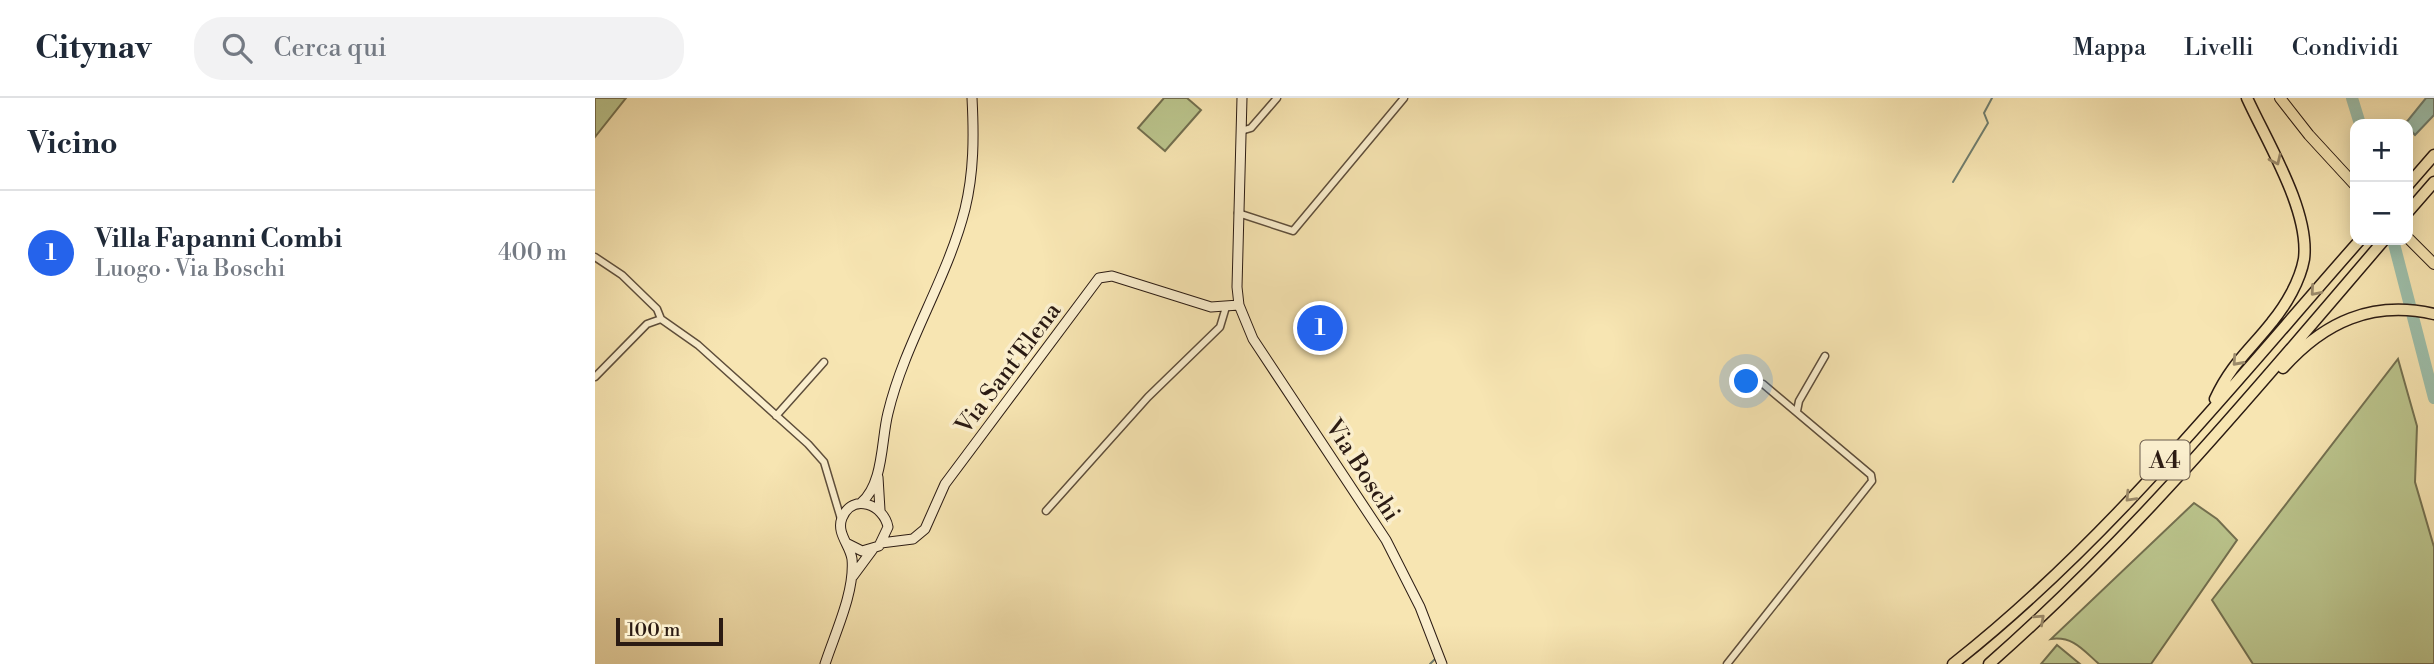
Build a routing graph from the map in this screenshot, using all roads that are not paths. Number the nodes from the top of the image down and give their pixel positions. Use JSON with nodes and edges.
{"nodes":[{"id":1,"x":972,"y":98,"type":"edge"},
{"id":2,"x":1242,"y":98,"type":"edge"},
{"id":3,"x":1276,"y":98,"type":"edge"},
{"id":4,"x":1404,"y":98,"type":"edge"},
{"id":5,"x":2247,"y":98,"type":"edge"},
{"id":6,"x":2280,"y":98,"type":"edge"},
{"id":7,"x":1241,"y":131,"type":"junction"},
{"id":8,"x":2434,"y":155,"type":"edge"},
{"id":9,"x":2352,"y":182,"type":"edge"},
{"id":10,"x":2411,"y":182,"type":"edge"},
{"id":11,"x":2434,"y":182,"type":"edge"},
{"id":12,"x":2413,"y":206,"type":"edge"},
{"id":13,"x":1238,"y":212,"type":"junction"},
{"id":14,"x":2413,"y":243,"type":"edge"},
{"id":15,"x":2356,"y":245,"type":"edge"},
{"id":16,"x":2380,"y":245,"type":"edge"},
{"id":17,"x":595,"y":257,"type":"edge"},
{"id":18,"x":2434,"y":264,"type":"edge"},
{"id":19,"x":1239,"y":305,"type":"junction"},
{"id":20,"x":1226,"y":307,"type":"junction"},
{"id":21,"x":2434,"y":314,"type":"edge"},
{"id":22,"x":661,"y":319,"type":"junction"},
{"id":23,"x":1825,"y":356,"type":"dead end"},
{"id":24,"x":824,"y":362,"type":"dead end"},
{"id":25,"x":595,"y":377,"type":"edge"},
{"id":26,"x":1763,"y":384,"type":"dead end"},
{"id":27,"x":2210,"y":409,"type":"junction"},
{"id":28,"x":1797,"y":411,"type":"junction"},
{"id":29,"x":776,"y":416,"type":"junction"},
{"id":30,"x":2226,"y":424,"type":"junction"},
{"id":31,"x":878,"y":469,"type":"junction"},
{"id":32,"x":834,"y":493,"type":"junction"},
{"id":33,"x":858,"y":504,"type":"junction"},
{"id":34,"x":880,"y":510,"type":"junction"},
{"id":35,"x":1046,"y":511,"type":"dead end"},
{"id":36,"x":841,"y":519,"type":"junction"},
{"id":37,"x":888,"y":527,"type":"junction"},
{"id":38,"x":906,"y":540,"type":"junction"},
{"id":39,"x":846,"y":543,"type":"junction"},
{"id":40,"x":881,"y":543,"type":"junction"},
{"id":41,"x":873,"y":549,"type":"junction"},
{"id":42,"x":852,"y":578,"type":"junction"},
{"id":43,"x":825,"y":664,"type":"edge"},
{"id":44,"x":1442,"y":664,"type":"edge"},
{"id":45,"x":1727,"y":664,"type":"edge"},
{"id":46,"x":1953,"y":664,"type":"edge"},
{"id":47,"x":1989,"y":664,"type":"edge"}],
"edges":[{"from":1,"to":31,"type":"main road"},
{"from":2,"to":7,"type":"main road","name":"Via Boschi"},
{"from":3,"to":7,"type":"street"},
{"from":4,"to":13,"type":"street"},
{"from":5,"to":27,"type":"highway","one_way":true},
{"from":6,"to":9,"type":"main road"},
{"from":7,"to":13,"type":"main road","name":"Via Boschi"},
{"from":8,"to":10,"type":"highway"},
{"from":11,"to":12,"type":"highway"},
{"from":13,"to":19,"type":"main road","name":"Via Boschi"},
{"from":14,"to":18,"type":"main road"},
{"from":15,"to":27,"type":"highway","number":"A4","one_way":true},
{"from":16,"to":30,"type":"highway","number":"A4"},
{"from":17,"to":22,"type":"street"},
{"from":19,"to":20,"type":"main road"},
{"from":19,"to":44,"type":"main road","name":"Via Boschi"},
{"from":20,"to":35,"type":"street"},
{"from":20,"to":38,"type":"main road","name":"Via Sant'Elena"},
{"from":21,"to":30,"type":"highway"},
{"from":22,"to":25,"type":"street"},
{"from":22,"to":29,"type":"street"},
{"from":23,"to":28,"type":"street"},
{"from":24,"to":29,"type":"street"},
{"from":26,"to":28,"type":"street"},
{"from":27,"to":46,"type":"highway","number":"A4","one_way":true},
{"from":28,"to":45,"type":"street"},
{"from":29,"to":32,"type":"street"},
{"from":47,"to":30,"type":"highway","number":"A4","one_way":true},
{"from":31,"to":33,"type":"main road"},
{"from":31,"to":34,"type":"main road"},
{"from":32,"to":33,"type":"street"},
{"from":32,"to":36,"type":"street"},
{"from":33,"to":34,"type":"main road"},
{"from":33,"to":36,"type":"main road"},
{"from":34,"to":37,"type":"main road"},
{"from":36,"to":39,"type":"main road"},
{"from":37,"to":38,"type":"main road"},
{"from":37,"to":40,"type":"main road"},
{"from":38,"to":40,"type":"main road"},
{"from":39,"to":41,"type":"main road"},
{"from":39,"to":42,"type":"main road"},
{"from":40,"to":41,"type":"main road"},
{"from":41,"to":42,"type":"main road"},
{"from":42,"to":43,"type":"main road"}]}
